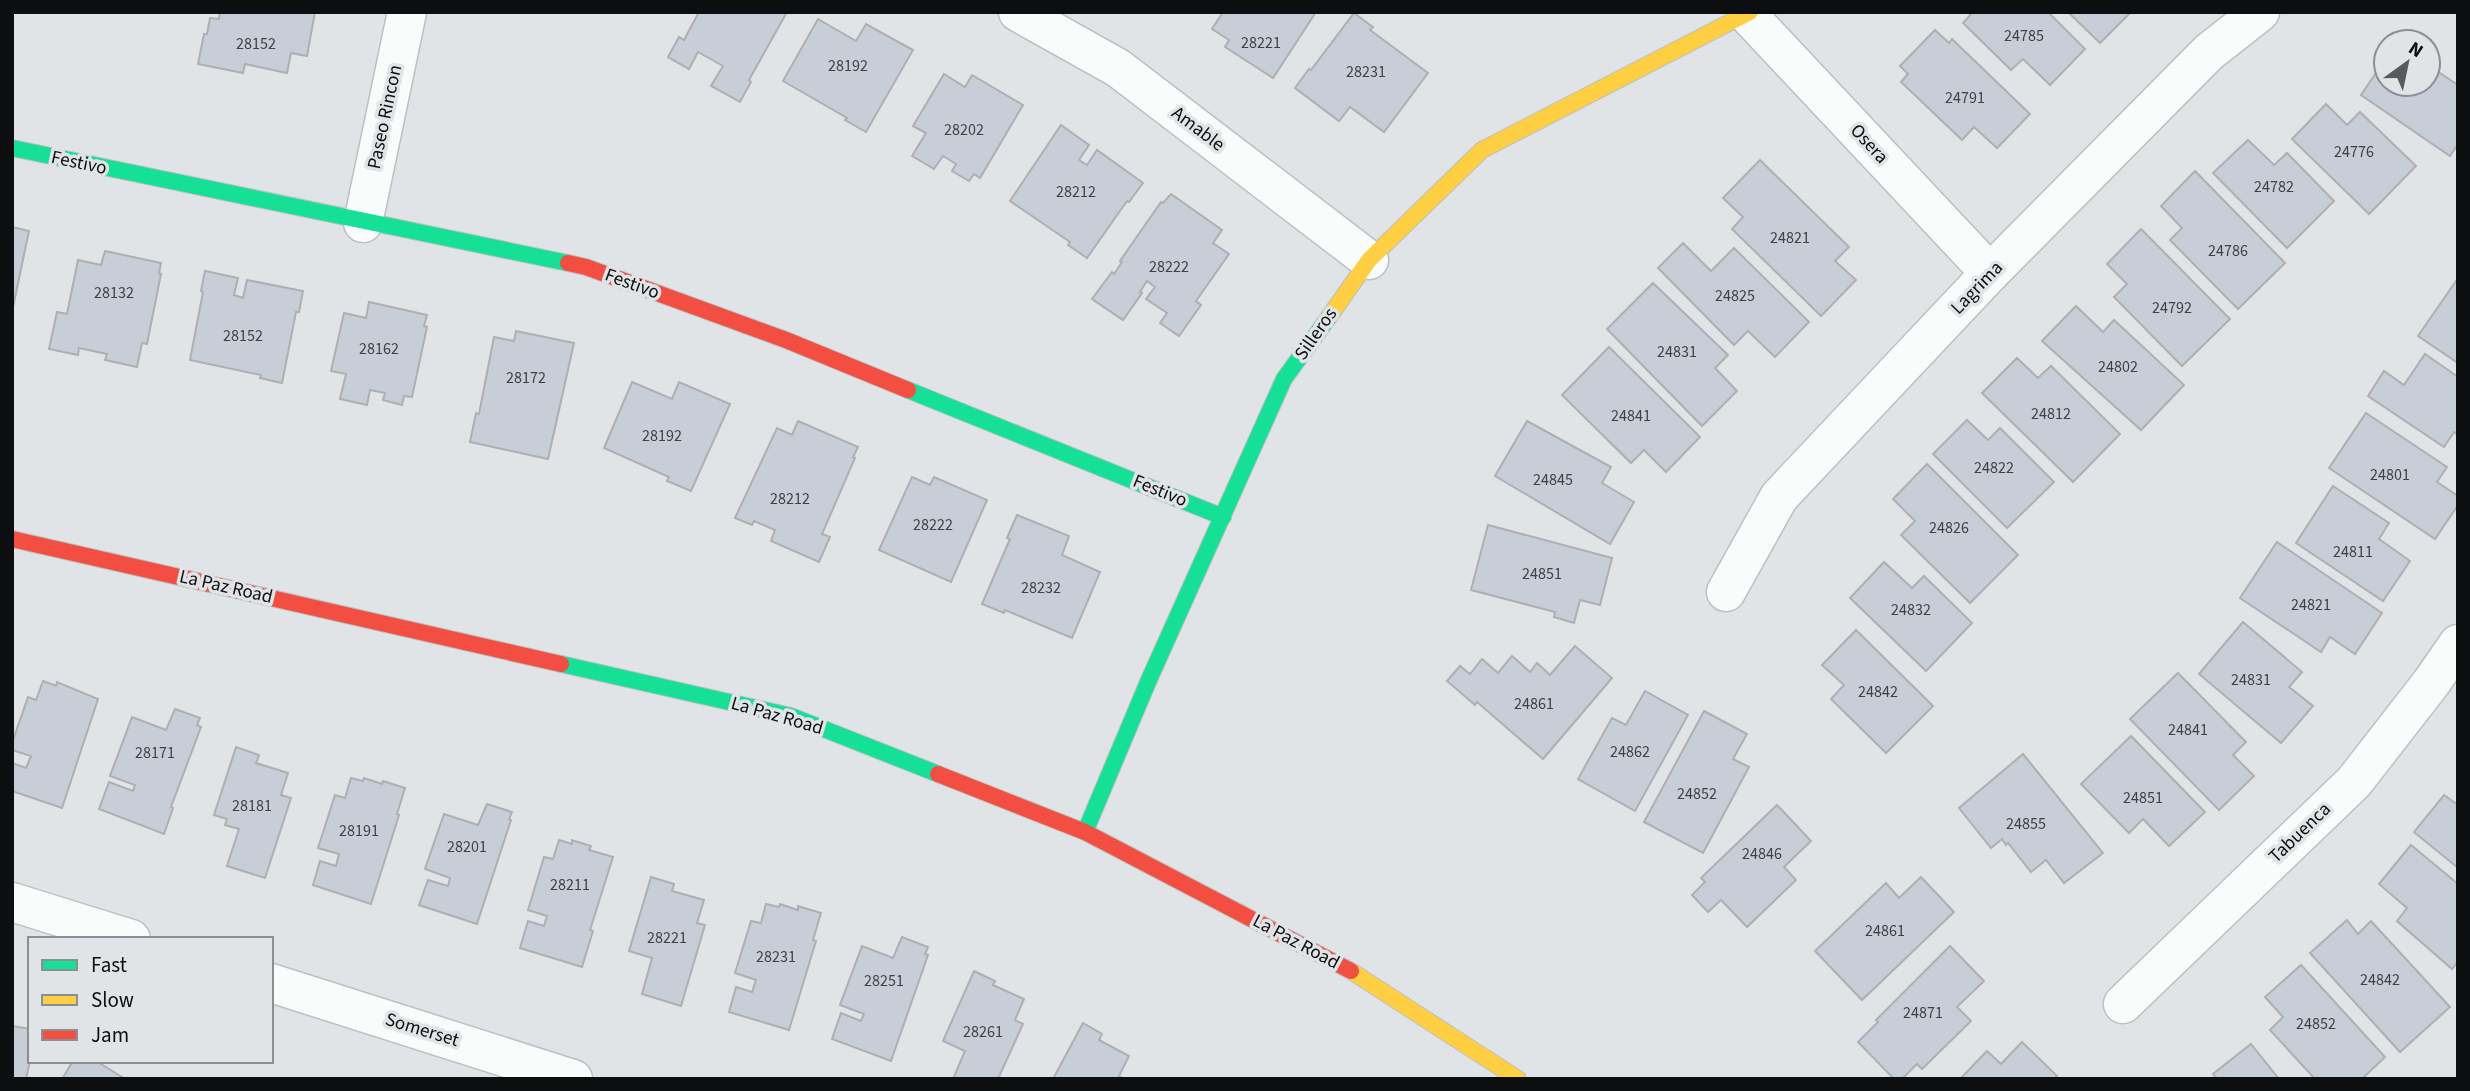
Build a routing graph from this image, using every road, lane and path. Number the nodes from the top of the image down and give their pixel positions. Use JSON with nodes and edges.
{"nodes":[{"id":1,"x":407,"y":12,"type":"edge"},
{"id":2,"x":1018,"y":12,"type":"edge"},
{"id":3,"x":2260,"y":12,"type":"edge"},
{"id":4,"x":1749,"y":13,"type":"edge"},
{"id":5,"x":12,"y":148,"type":"edge"},
{"id":6,"x":363,"y":223,"type":"junction"},
{"id":7,"x":1369,"y":260,"type":"junction"},
{"id":8,"x":1990,"y":273,"type":"junction"},
{"id":9,"x":1223,"y":517,"type":"junction"},
{"id":10,"x":12,"y":538,"type":"edge"},
{"id":11,"x":1726,"y":592,"type":"dead end"},
{"id":12,"x":2458,"y":644,"type":"edge"},
{"id":13,"x":1085,"y":832,"type":"junction"},
{"id":14,"x":12,"y":902,"type":"edge"},
{"id":15,"x":125,"y":937,"type":"edge"},
{"id":16,"x":273,"y":984,"type":"edge"},
{"id":17,"x":2123,"y":1004,"type":"dead end"},
{"id":18,"x":511,"y":1069,"type":"edge"},
{"id":19,"x":573,"y":1079,"type":"edge"},
{"id":20,"x":1518,"y":1079,"type":"edge"}],
"edges":[{"from":1,"to":6,"type":"street","name":"Paseo Rincon"},
{"from":2,"to":7,"type":"street","name":"Amable"},
{"from":3,"to":8,"type":"street","name":"Lagrima"},
{"from":4,"to":7,"type":"street","name":"Silleros"},
{"from":4,"to":8,"type":"street","name":"Osera"},
{"from":5,"to":6,"type":"street","name":"Festivo"},
{"from":6,"to":9,"type":"street","name":"Festivo"},
{"from":7,"to":9,"type":"street","name":"Silleros"},
{"from":8,"to":11,"type":"street","name":"Lagrima"},
{"from":9,"to":13,"type":"street","name":"Silleros"},
{"from":10,"to":13,"type":"street","name":"La Paz Road"},
{"from":12,"to":17,"type":"street","name":"Tabuenca"},
{"from":13,"to":20,"type":"street","name":"La Paz Road"},
{"from":14,"to":15,"type":"street"},
{"from":16,"to":18,"type":"street","name":"Somerset"},
{"from":18,"to":19,"type":"street","name":"Somerset"}]}
